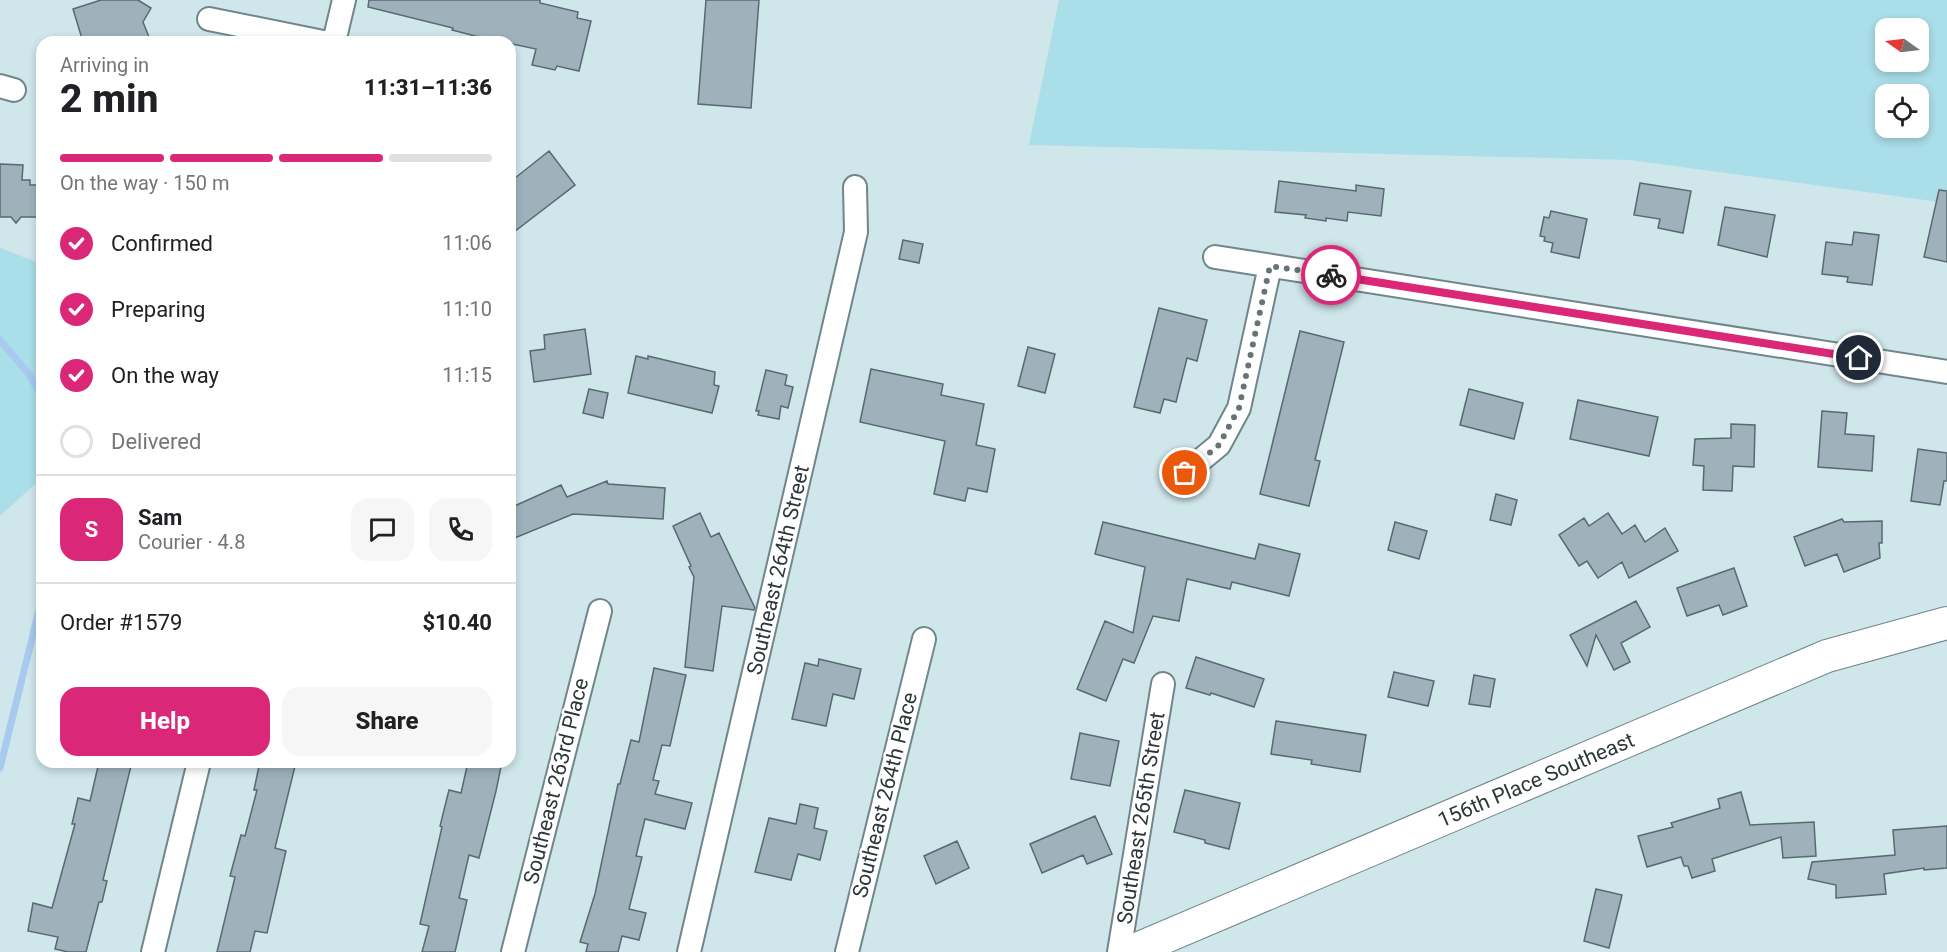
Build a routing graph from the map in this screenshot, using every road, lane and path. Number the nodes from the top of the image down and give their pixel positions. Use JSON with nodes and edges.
{"nodes":[{"id":1,"x":344,"y":0,"type":"edge"},
{"id":2,"x":209,"y":19,"type":"dead end"},
{"id":3,"x":293,"y":36,"type":"edge"},
{"id":4,"x":335,"y":36,"type":"edge"},
{"id":5,"x":855,"y":187,"type":"dead end"},
{"id":6,"x":1215,"y":257,"type":"dead end"},
{"id":7,"x":1270,"y":266,"type":"junction"},
{"id":8,"x":1947,"y":372,"type":"edge"},
{"id":9,"x":1185,"y":473,"type":"dead end"},
{"id":10,"x":600,"y":611,"type":"dead end"},
{"id":11,"x":1947,"y":623,"type":"edge"},
{"id":12,"x":924,"y":639,"type":"dead end"},
{"id":13,"x":1163,"y":684,"type":"dead end"},
{"id":14,"x":199,"y":768,"type":"edge"},
{"id":15,"x":153,"y":952,"type":"edge"},
{"id":16,"x":513,"y":952,"type":"edge"},
{"id":17,"x":689,"y":952,"type":"edge"},
{"id":18,"x":847,"y":952,"type":"edge"},
{"id":19,"x":1119,"y":952,"type":"edge"},
{"id":20,"x":1130,"y":952,"type":"edge"}],
"edges":[{"from":1,"to":4,"type":"street"},
{"from":2,"to":3,"type":"street"},
{"from":5,"to":17,"type":"street","name":"Southeast 264th Street"},
{"from":6,"to":7,"type":"street"},
{"from":7,"to":8,"type":"street"},
{"from":7,"to":9,"type":"street"},
{"from":10,"to":16,"type":"street","name":"Southeast 263rd Place"},
{"from":11,"to":20,"type":"street","name":"156th Place Southeast"},
{"from":12,"to":18,"type":"street","name":"Southeast 264th Place"},
{"from":13,"to":19,"type":"street","name":"Southeast 265th Street"},
{"from":14,"to":15,"type":"street"}]}
